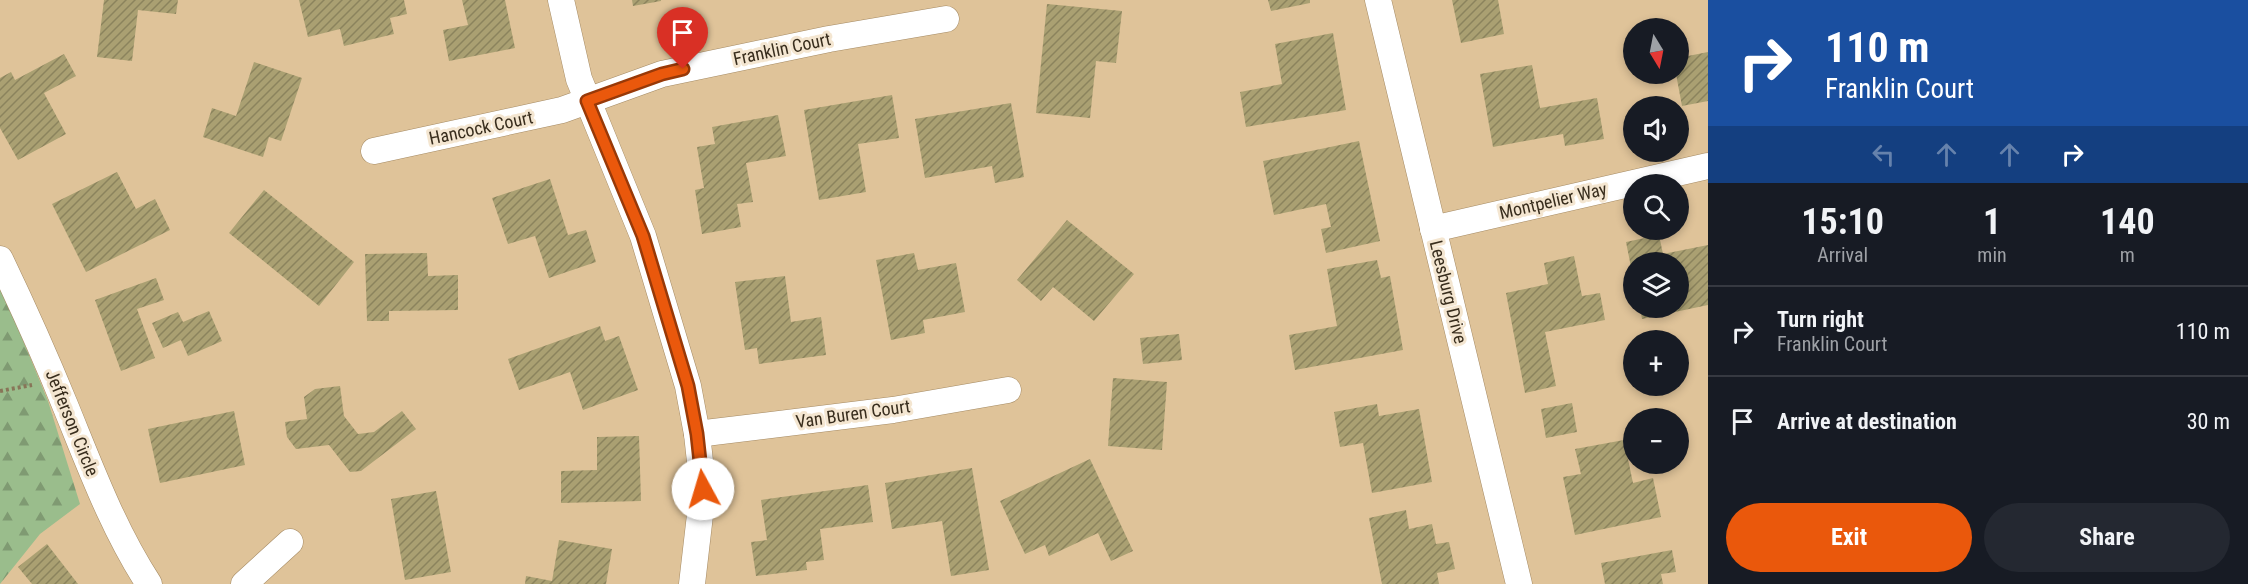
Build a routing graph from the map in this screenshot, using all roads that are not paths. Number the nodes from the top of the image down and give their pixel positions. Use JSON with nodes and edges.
{"nodes":[{"id":1,"x":561,"y":0,"type":"edge"},
{"id":2,"x":1378,"y":0,"type":"edge"},
{"id":3,"x":946,"y":19,"type":"dead end"},
{"id":4,"x":587,"y":101,"type":"junction"},
{"id":5,"x":374,"y":151,"type":"dead end"},
{"id":6,"x":1708,"y":166,"type":"edge"},
{"id":7,"x":1433,"y":229,"type":"junction"},
{"id":8,"x":0,"y":259,"type":"edge"},
{"id":9,"x":1008,"y":390,"type":"dead end"},
{"id":10,"x":697,"y":434,"type":"junction"},
{"id":11,"x":290,"y":542,"type":"dead end"},
{"id":12,"x":149,"y":584,"type":"edge"},
{"id":13,"x":244,"y":584,"type":"edge"},
{"id":14,"x":692,"y":584,"type":"edge"},
{"id":15,"x":1519,"y":584,"type":"edge"}],
"edges":[{"from":1,"to":4,"type":"street"},
{"from":2,"to":7,"type":"street","name":"Leesburg Drive"},
{"from":3,"to":4,"type":"street","name":"Franklin Court"},
{"from":4,"to":5,"type":"street","name":"Hancock Court"},
{"from":4,"to":10,"type":"street"},
{"from":6,"to":7,"type":"street","name":"Montpelier Way"},
{"from":7,"to":15,"type":"street","name":"Leesburg Drive"},
{"from":8,"to":12,"type":"street","name":"Jefferson Circle"},
{"from":9,"to":10,"type":"street","name":"Van Buren Court"},
{"from":10,"to":14,"type":"street"},
{"from":11,"to":13,"type":"street"}]}
